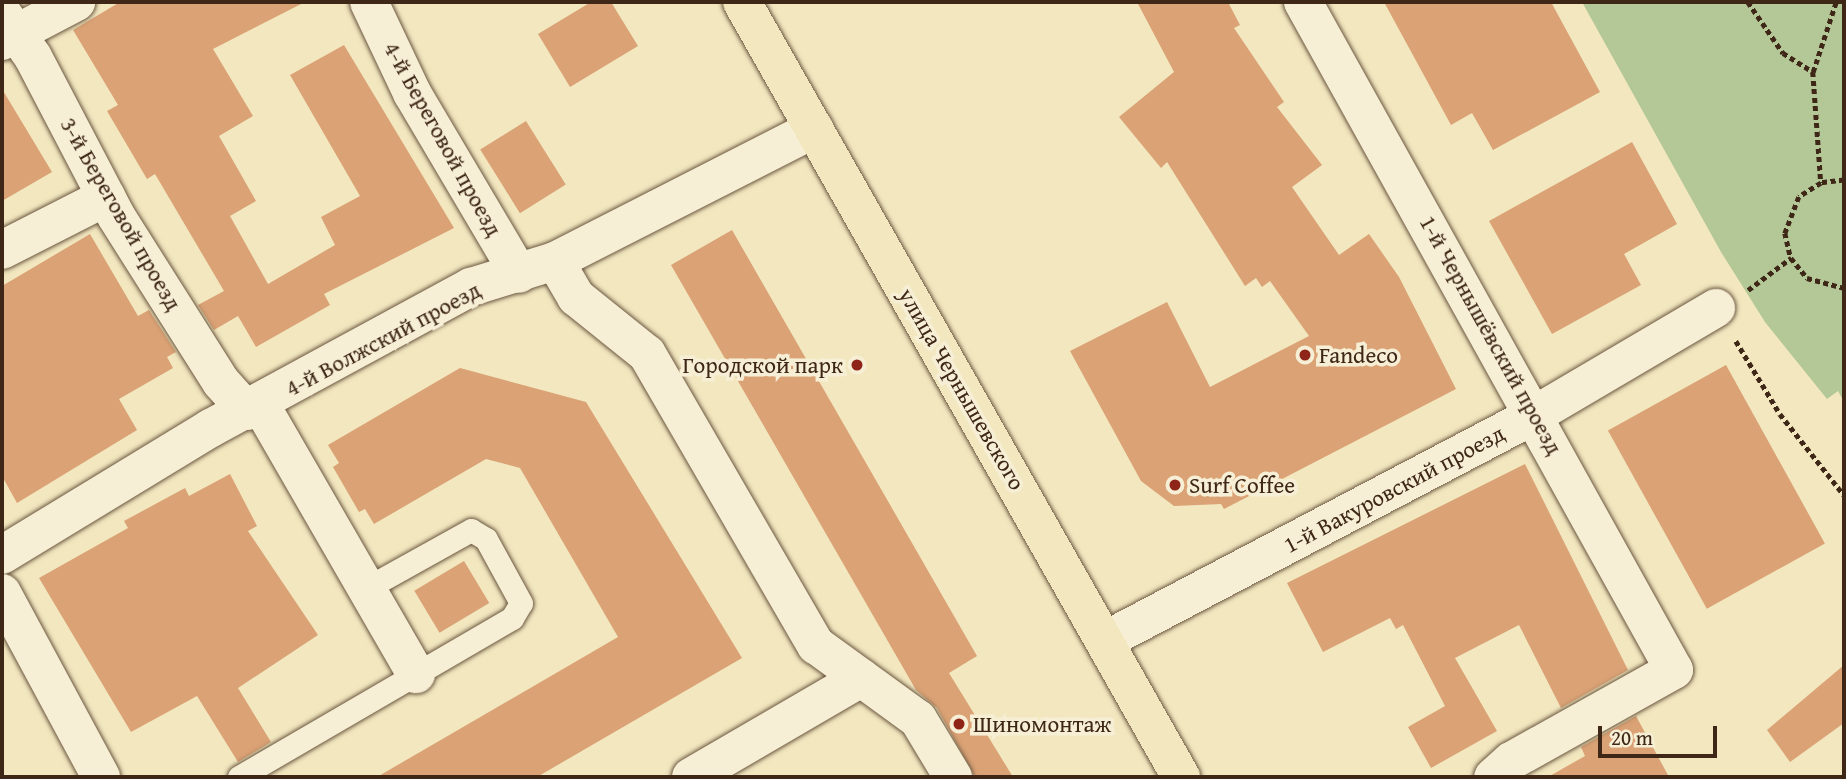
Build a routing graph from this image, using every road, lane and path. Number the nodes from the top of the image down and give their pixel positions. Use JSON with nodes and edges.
{"nodes":[{"id":1,"x":76,"y":2,"type":"edge"},
{"id":2,"x":369,"y":2,"type":"edge"},
{"id":3,"x":742,"y":2,"type":"edge"},
{"id":4,"x":1303,"y":2,"type":"edge"},
{"id":5,"x":1748,"y":2,"type":"edge"},
{"id":6,"x":1836,"y":2,"type":"edge"},
{"id":7,"x":6,"y":29,"type":"edge"},
{"id":8,"x":1813,"y":72,"type":"junction"},
{"id":9,"x":814,"y":129,"type":"junction"},
{"id":10,"x":1844,"y":180,"type":"edge"},
{"id":11,"x":1821,"y":183,"type":"junction"},
{"id":12,"x":106,"y":197,"type":"junction"},
{"id":13,"x":2,"y":250,"type":"edge"},
{"id":14,"x":1791,"y":258,"type":"junction"},
{"id":15,"x":555,"y":261,"type":"junction"},
{"id":16,"x":519,"y":274,"type":"junction"},
{"id":17,"x":1844,"y":288,"type":"edge"},
{"id":18,"x":1716,"y":308,"type":"junction"},
{"id":19,"x":253,"y":407,"type":"junction"},
{"id":20,"x":1536,"y":414,"type":"junction"},
{"id":21,"x":1844,"y":495,"type":"edge"},
{"id":22,"x":2,"y":555,"type":"edge"},
{"id":23,"x":367,"y":588,"type":"junction"},
{"id":24,"x":2,"y":593,"type":"edge"},
{"id":25,"x":1104,"y":641,"type":"junction"},
{"id":26,"x":416,"y":674,"type":"junction"},
{"id":27,"x":861,"y":678,"type":"junction"},
{"id":28,"x":101,"y":777,"type":"edge"},
{"id":29,"x":239,"y":777,"type":"edge"},
{"id":30,"x":691,"y":777,"type":"edge"},
{"id":31,"x":953,"y":777,"type":"edge"},
{"id":32,"x":1181,"y":777,"type":"edge"},
{"id":33,"x":1493,"y":777,"type":"edge"}],
"edges":[{"from":1,"to":7,"type":"street"},
{"from":2,"to":16,"type":"street","name":"4-й Береговой проезд"},
{"from":3,"to":9,"type":"main road","name":"улица Чернышевского"},
{"from":4,"to":20,"type":"street","name":"1-й Чернышёвский проезд"},
{"from":5,"to":8,"type":"path"},
{"from":6,"to":8,"type":"path"},
{"from":7,"to":12,"type":"street","name":"3-й Береговой проезд"},
{"from":8,"to":11,"type":"path"},
{"from":9,"to":15,"type":"street","name":"4-й Волжский проезд"},
{"from":9,"to":25,"type":"main road","name":"улица Чернышевского"},
{"from":10,"to":11,"type":"path"},
{"from":11,"to":14,"type":"path"},
{"from":12,"to":13,"type":"street"},
{"from":12,"to":19,"type":"street","name":"3-й Береговой проезд"},
{"from":14,"to":17,"type":"path"},
{"from":14,"to":18,"type":"path"},
{"from":15,"to":16,"type":"street","name":"4-й Волжский проезд"},
{"from":15,"to":27,"type":"street"},
{"from":16,"to":19,"type":"street","name":"4-й Волжский проезд"},
{"from":18,"to":20,"type":"street","name":"1-й Вакуровский проезд"},
{"from":18,"to":21,"type":"path"},
{"from":19,"to":22,"type":"street","name":"4-й Волжский проезд"},
{"from":19,"to":23,"type":"street","name":"3-й Береговой проезд"},
{"from":20,"to":25,"type":"street","name":"1-й Вакуровский проезд"},
{"from":20,"to":33,"type":"street","name":"1-й Чернышёвский проезд"},
{"from":23,"to":26,"type":"street","name":"3-й Береговой проезд"},
{"from":23,"to":26,"type":"lane"},
{"from":24,"to":28,"type":"street"},
{"from":25,"to":32,"type":"main road","name":"улица Чернышевского"},
{"from":26,"to":29,"type":"lane"},
{"from":27,"to":30,"type":"street"},
{"from":27,"to":31,"type":"street"}]}
